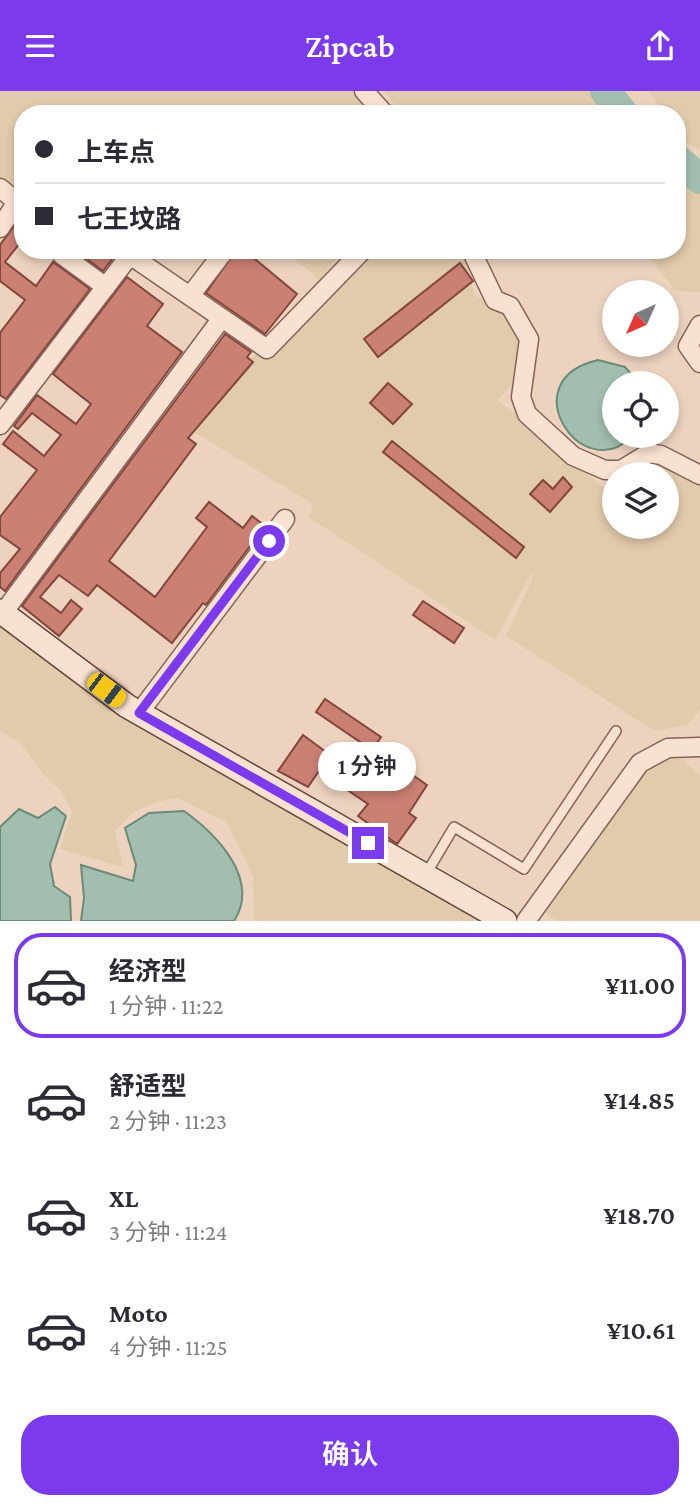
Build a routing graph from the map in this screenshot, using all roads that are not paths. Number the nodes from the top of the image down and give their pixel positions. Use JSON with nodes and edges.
{"nodes":[{"id":1,"x":364,"y":91,"type":"edge"},
{"id":2,"x":377,"y":105,"type":"edge"},
{"id":3,"x":0,"y":188,"type":"edge"},
{"id":4,"x":14,"y":200,"type":"edge"},
{"id":5,"x":14,"y":207,"type":"edge"},
{"id":6,"x":0,"y":228,"type":"edge"},
{"id":7,"x":68,"y":259,"type":"edge"},
{"id":8,"x":126,"y":259,"type":"edge"},
{"id":9,"x":138,"y":259,"type":"edge"},
{"id":10,"x":218,"y":259,"type":"edge"},
{"id":11,"x":354,"y":259,"type":"edge"},
{"id":12,"x":475,"y":259,"type":"edge"},
{"id":13,"x":106,"y":287,"type":"junction"},
{"id":14,"x":190,"y":296,"type":"junction"},
{"id":15,"x":222,"y":319,"type":"junction"},
{"id":16,"x":700,"y":325,"type":"edge"},
{"id":17,"x":700,"y":363,"type":"edge"},
{"id":18,"x":0,"y":425,"type":"edge"},
{"id":19,"x":700,"y":475,"type":"edge"},
{"id":20,"x":285,"y":519,"type":"dead end"},
{"id":21,"x":1,"y":612,"type":"edge"},
{"id":22,"x":139,"y":713,"type":"junction"},
{"id":23,"x":616,"y":731,"type":"dead end"},
{"id":24,"x":700,"y":747,"type":"edge"},
{"id":25,"x":425,"y":876,"type":"junction"},
{"id":26,"x":505,"y":921,"type":"edge"},
{"id":27,"x":526,"y":921,"type":"edge"}],
"edges":[{"from":1,"to":2,"type":"street"},
{"from":3,"to":4,"type":"street"},
{"from":5,"to":6,"type":"street"},
{"from":7,"to":13,"type":"street"},
{"from":8,"to":13,"type":"street"},
{"from":9,"to":14,"type":"street"},
{"from":10,"to":14,"type":"street"},
{"from":11,"to":15,"type":"street"},
{"from":12,"to":19,"type":"street"},
{"from":13,"to":18,"type":"street"},
{"from":14,"to":15,"type":"street"},
{"from":15,"to":21,"type":"street"},
{"from":16,"to":17,"type":"street"},
{"from":20,"to":22,"type":"street"},
{"from":21,"to":22,"type":"street"},
{"from":22,"to":25,"type":"street"},
{"from":23,"to":25,"type":"lane"},
{"from":24,"to":27,"type":"street"},
{"from":25,"to":26,"type":"street"}]}
